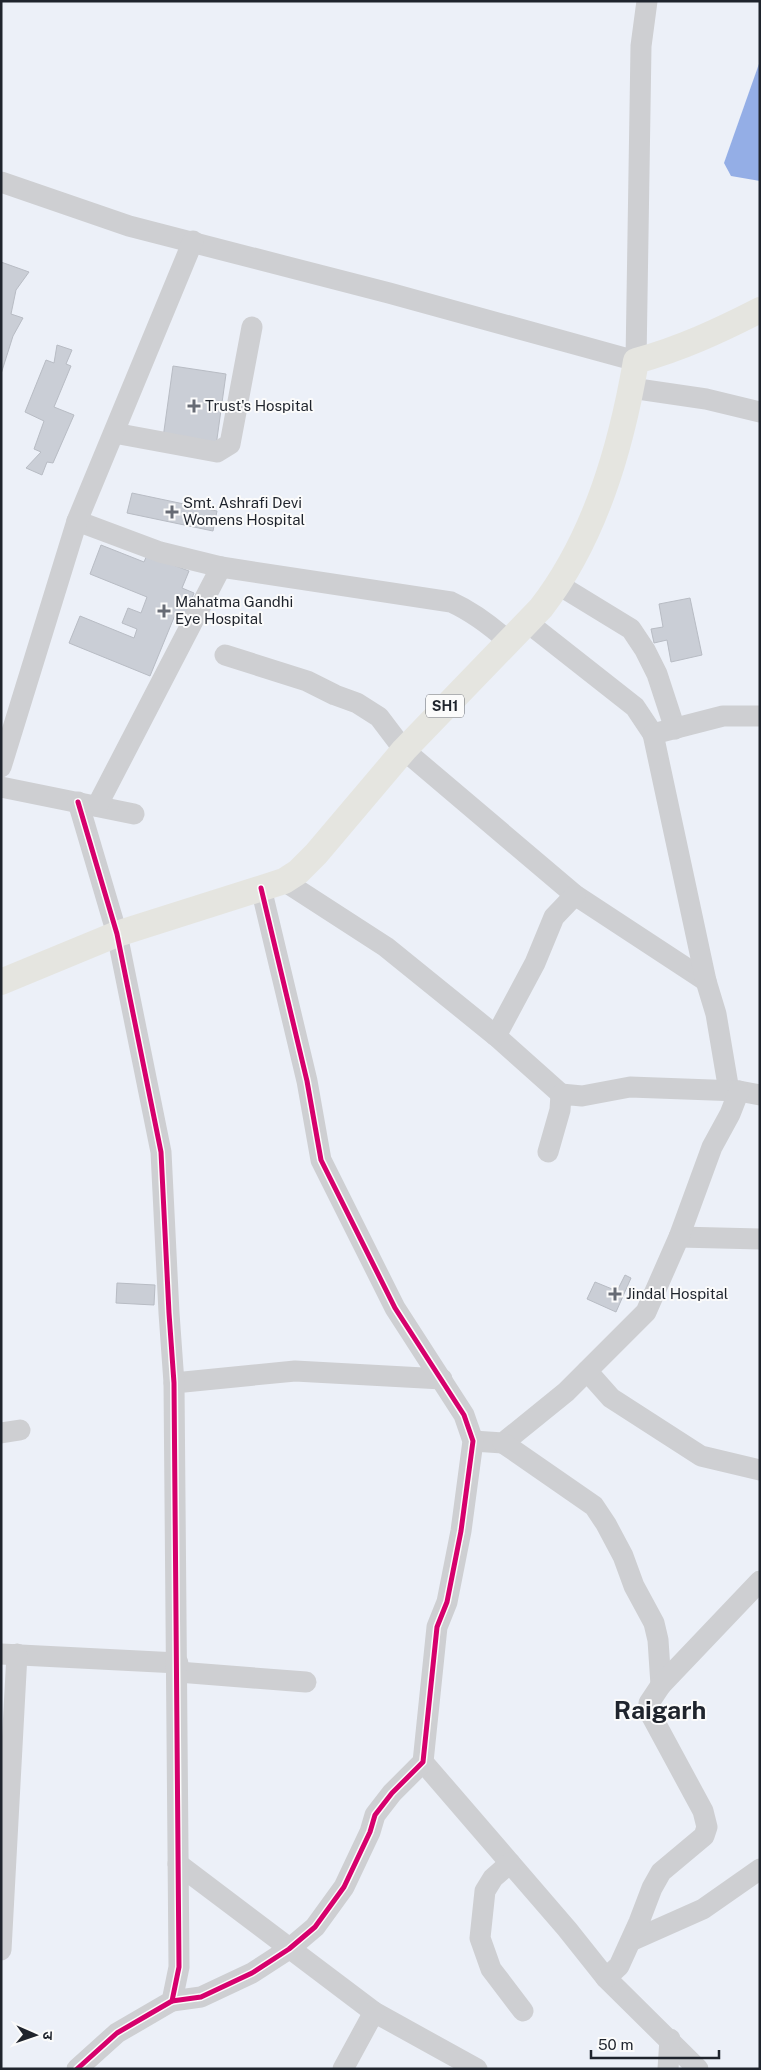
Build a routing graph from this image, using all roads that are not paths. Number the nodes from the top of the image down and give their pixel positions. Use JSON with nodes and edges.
{"nodes":[{"id":1,"x":647,"y":1,"type":"edge"},
{"id":2,"x":1,"y":182,"type":"edge"},
{"id":3,"x":193,"y":241,"type":"junction"},
{"id":4,"x":760,"y":310,"type":"edge"},
{"id":5,"x":252,"y":327,"type":"dead end"},
{"id":6,"x":636,"y":361,"type":"junction"},
{"id":7,"x":631,"y":388,"type":"junction"},
{"id":8,"x":760,"y":412,"type":"edge"},
{"id":9,"x":114,"y":433,"type":"junction"},
{"id":10,"x":77,"y":521,"type":"junction"},
{"id":11,"x":221,"y":567,"type":"junction"},
{"id":12,"x":559,"y":585,"type":"junction"},
{"id":13,"x":527,"y":622,"type":"junction"},
{"id":14,"x":508,"y":641,"type":"junction"},
{"id":15,"x":225,"y":655,"type":"dead end"},
{"id":16,"x":760,"y":716,"type":"edge"},
{"id":17,"x":675,"y":729,"type":"junction"},
{"id":18,"x":652,"y":734,"type":"junction"},
{"id":19,"x":404,"y":750,"type":"junction"},
{"id":20,"x":1,"y":768,"type":"edge"},
{"id":21,"x":1,"y":787,"type":"edge"},
{"id":22,"x":88,"y":804,"type":"junction"},
{"id":23,"x":134,"y":814,"type":"dead end"},
{"id":24,"x":273,"y":885,"type":"junction"},
{"id":25,"x":575,"y":895,"type":"junction"},
{"id":26,"x":117,"y":934,"type":"junction"},
{"id":27,"x":706,"y":981,"type":"junction"},
{"id":28,"x":1,"y":982,"type":"edge"},
{"id":29,"x":496,"y":1036,"type":"junction"},
{"id":30,"x":734,"y":1091,"type":"junction"},
{"id":31,"x":561,"y":1094,"type":"junction"},
{"id":32,"x":760,"y":1095,"type":"edge"},
{"id":33,"x":548,"y":1152,"type":"dead end"},
{"id":34,"x":679,"y":1237,"type":"junction"},
{"id":35,"x":760,"y":1239,"type":"edge"},
{"id":36,"x":587,"y":1371,"type":"junction"},
{"id":37,"x":442,"y":1379,"type":"junction"},
{"id":38,"x":174,"y":1384,"type":"junction"},
{"id":39,"x":473,"y":1441,"type":"junction"},
{"id":40,"x":503,"y":1443,"type":"junction"},
{"id":41,"x":760,"y":1470,"type":"edge"},
{"id":42,"x":760,"y":1581,"type":"edge"},
{"id":43,"x":9,"y":1654,"type":"edge"},
{"id":44,"x":178,"y":1667,"type":"junction"},
{"id":45,"x":306,"y":1682,"type":"dead end"},
{"id":46,"x":661,"y":1685,"type":"junction"},
{"id":47,"x":424,"y":1762,"type":"junction"},
{"id":48,"x":510,"y":1862,"type":"junction"},
{"id":49,"x":178,"y":1864,"type":"junction"},
{"id":50,"x":760,"y":1869,"type":"edge"},
{"id":51,"x":631,"y":1941,"type":"junction"},
{"id":52,"x":289,"y":1949,"type":"junction"},
{"id":53,"x":1,"y":1950,"type":"edge"},
{"id":54,"x":606,"y":1978,"type":"junction"},
{"id":55,"x":172,"y":2001,"type":"junction"},
{"id":56,"x":524,"y":2011,"type":"dead end"},
{"id":57,"x":374,"y":2012,"type":"junction"},
{"id":58,"x":670,"y":2040,"type":"junction"},
{"id":59,"x":77,"y":2069,"type":"edge"},
{"id":60,"x":343,"y":2069,"type":"edge"},
{"id":61,"x":477,"y":2069,"type":"edge"},
{"id":62,"x":668,"y":2069,"type":"edge"},
{"id":63,"x":698,"y":2069,"type":"edge"}],
"edges":[{"from":1,"to":6,"type":"street"},
{"from":2,"to":3,"type":"street"},
{"from":3,"to":6,"type":"street"},
{"from":3,"to":9,"type":"street"},
{"from":4,"to":6,"type":"main road"},
{"from":5,"to":9,"type":"street"},
{"from":6,"to":7,"type":"main road","number":"SH1"},
{"from":7,"to":8,"type":"street"},
{"from":7,"to":12,"type":"main road","number":"SH1"},
{"from":9,"to":10,"type":"street"},
{"from":10,"to":11,"type":"street"},
{"from":10,"to":20,"type":"street"},
{"from":11,"to":14,"type":"street"},
{"from":11,"to":22,"type":"street"},
{"from":12,"to":13,"type":"main road","number":"SH1"},
{"from":12,"to":17,"type":"street"},
{"from":13,"to":14,"type":"main road","number":"SH1"},
{"from":13,"to":18,"type":"street"},
{"from":14,"to":19,"type":"main road","number":"SH1"},
{"from":15,"to":19,"type":"street"},
{"from":16,"to":17,"type":"street"},
{"from":17,"to":18,"type":"street"},
{"from":18,"to":27,"type":"street"},
{"from":19,"to":24,"type":"main road","number":"SH1"},
{"from":19,"to":25,"type":"street"},
{"from":21,"to":22,"type":"street"},
{"from":22,"to":23,"type":"street"},
{"from":22,"to":26,"type":"street"},
{"from":24,"to":26,"type":"main road","number":"SH1"},
{"from":24,"to":29,"type":"street"},
{"from":24,"to":37,"type":"street"},
{"from":25,"to":27,"type":"street"},
{"from":25,"to":29,"type":"street"},
{"from":26,"to":28,"type":"main road","number":"SH1"},
{"from":26,"to":38,"type":"street"},
{"from":27,"to":30,"type":"street"},
{"from":29,"to":31,"type":"street"},
{"from":30,"to":31,"type":"street"},
{"from":30,"to":32,"type":"street"},
{"from":30,"to":34,"type":"street"},
{"from":31,"to":33,"type":"street"},
{"from":34,"to":35,"type":"street"},
{"from":34,"to":36,"type":"street"},
{"from":36,"to":40,"type":"street"},
{"from":36,"to":41,"type":"street"},
{"from":37,"to":38,"type":"street"},
{"from":37,"to":39,"type":"street"},
{"from":38,"to":44,"type":"street"},
{"from":39,"to":40,"type":"street"},
{"from":39,"to":47,"type":"street"},
{"from":40,"to":46,"type":"street"},
{"from":42,"to":46,"type":"street"},
{"from":43,"to":44,"type":"street"},
{"from":43,"to":53,"type":"street"},
{"from":44,"to":45,"type":"street"},
{"from":44,"to":49,"type":"street"},
{"from":46,"to":51,"type":"street"},
{"from":47,"to":48,"type":"street"},
{"from":47,"to":52,"type":"street"},
{"from":48,"to":54,"type":"street"},
{"from":48,"to":56,"type":"street"},
{"from":49,"to":52,"type":"street"},
{"from":49,"to":55,"type":"street"},
{"from":50,"to":51,"type":"street"},
{"from":51,"to":54,"type":"street"},
{"from":52,"to":55,"type":"street"},
{"from":52,"to":57,"type":"street"},
{"from":54,"to":58,"type":"street"},
{"from":55,"to":59,"type":"street"},
{"from":57,"to":60,"type":"street"},
{"from":57,"to":61,"type":"street"},
{"from":58,"to":62,"type":"street"},
{"from":58,"to":63,"type":"street"}]}
